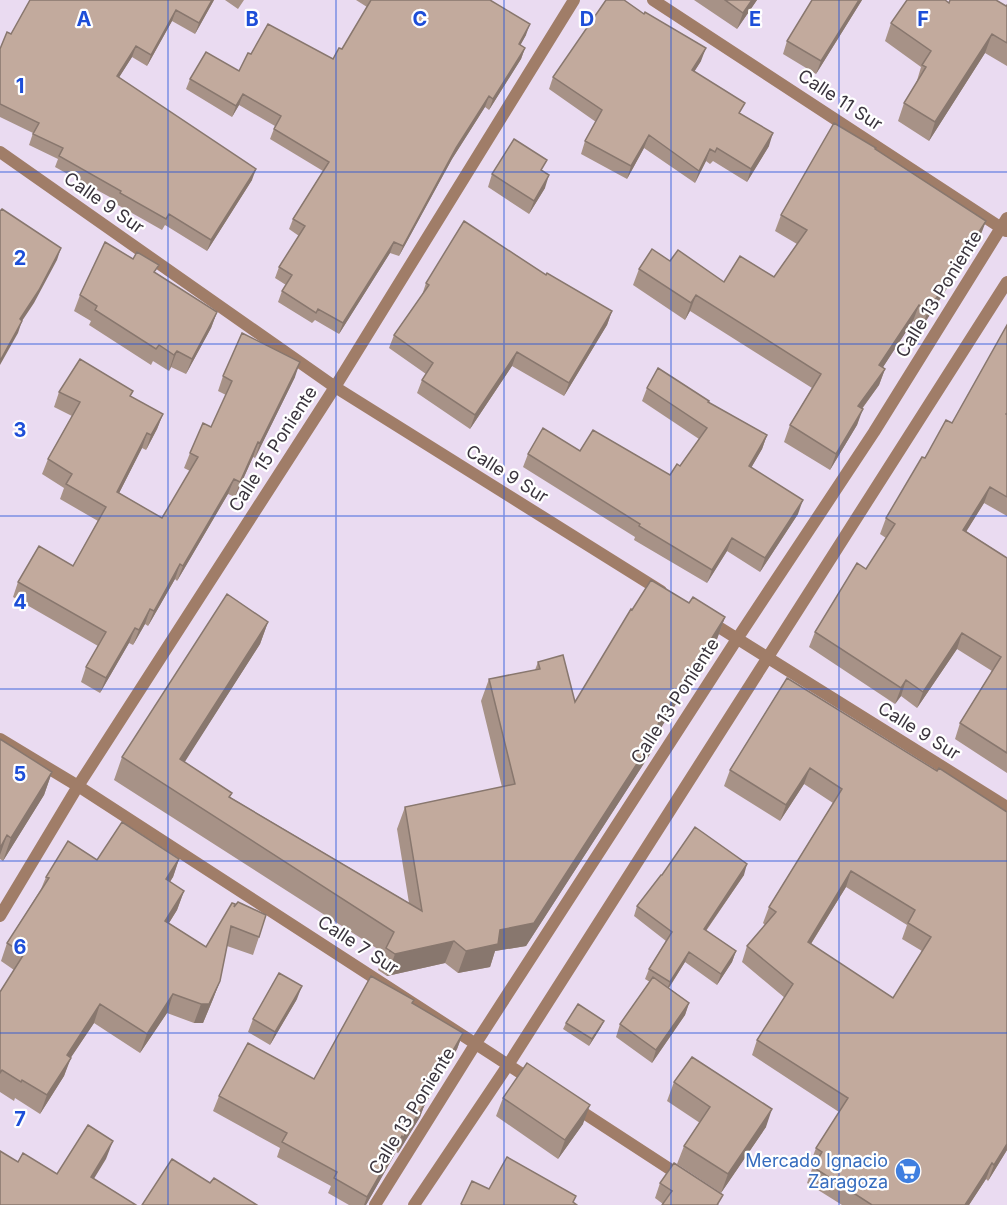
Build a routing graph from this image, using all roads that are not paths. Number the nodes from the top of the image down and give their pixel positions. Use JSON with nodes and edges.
{"nodes":[{"id":1,"x":573,"y":0,"type":"edge"},
{"id":2,"x":653,"y":0,"type":"edge"},
{"id":3,"x":0,"y":152,"type":"edge"},
{"id":4,"x":1005,"y":226,"type":"edge"},
{"id":5,"x":1007,"y":282,"type":"edge"},
{"id":6,"x":335,"y":387,"type":"junction"},
{"id":7,"x":667,"y":595,"type":"edge"},
{"id":8,"x":697,"y":614,"type":"edge"},
{"id":9,"x":737,"y":639,"type":"junction"},
{"id":10,"x":769,"y":658,"type":"junction"},
{"id":11,"x":0,"y":739,"type":"edge"},
{"id":12,"x":78,"y":786,"type":"junction"},
{"id":13,"x":1007,"y":807,"type":"edge"},
{"id":14,"x":0,"y":916,"type":"edge"},
{"id":15,"x":476,"y":1043,"type":"junction"},
{"id":16,"x":508,"y":1065,"type":"junction"},
{"id":17,"x":696,"y":1186,"type":"edge"},
{"id":18,"x":375,"y":1205,"type":"edge"},
{"id":19,"x":414,"y":1205,"type":"edge"}],
"edges":[{"from":1,"to":6,"type":"street","name":"Calle 15 Poniente"},
{"from":2,"to":4,"type":"street","name":"Calle 11 Sur"},
{"from":3,"to":6,"type":"street","name":"Calle 9 Sur"},
{"from":4,"to":9,"type":"street","name":"Calle 13 Poniente"},
{"from":5,"to":10,"type":"street"},
{"from":6,"to":7,"type":"street","name":"Calle 9 Sur"},
{"from":6,"to":12,"type":"street","name":"Calle 15 Poniente"},
{"from":8,"to":9,"type":"street","name":"Calle 9 Sur"},
{"from":9,"to":10,"type":"street","name":"Calle 9 Sur"},
{"from":9,"to":15,"type":"street","name":"Calle 13 Poniente"},
{"from":10,"to":13,"type":"street","name":"Calle 9 Sur"},
{"from":10,"to":16,"type":"street"},
{"from":11,"to":12,"type":"street","name":"Calle 7 Sur"},
{"from":12,"to":14,"type":"street","name":"Calle 15 Poniente"},
{"from":12,"to":15,"type":"street","name":"Calle 7 Sur"},
{"from":15,"to":16,"type":"street","name":"Calle 7 Sur"},
{"from":15,"to":18,"type":"street","name":"Calle 13 Poniente"},
{"from":16,"to":17,"type":"street","name":"Calle 7 Sur"},
{"from":16,"to":19,"type":"street"}]}
